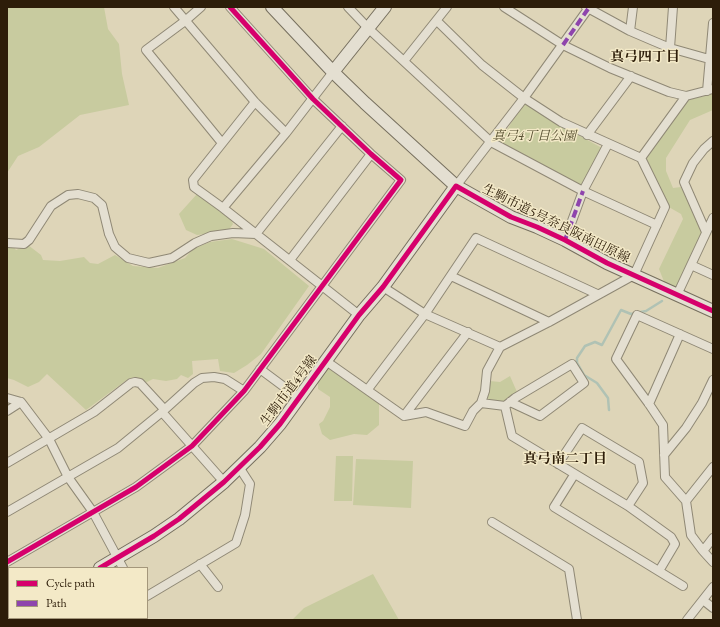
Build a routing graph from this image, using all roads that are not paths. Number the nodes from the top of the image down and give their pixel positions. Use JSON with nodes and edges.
{"nodes":[{"id":1,"x":174,"y":7,"type":"edge"},
{"id":2,"x":201,"y":7,"type":"edge"},
{"id":3,"x":230,"y":7,"type":"edge"},
{"id":4,"x":272,"y":7,"type":"edge"},
{"id":5,"x":348,"y":7,"type":"edge"},
{"id":6,"x":385,"y":7,"type":"edge"},
{"id":7,"x":447,"y":7,"type":"edge"},
{"id":8,"x":504,"y":7,"type":"edge"},
{"id":9,"x":633,"y":7,"type":"edge"},
{"id":10,"x":673,"y":7,"type":"edge"},
{"id":11,"x":587,"y":8,"type":"edge"},
{"id":12,"x":185,"y":21,"type":"junction"},
{"id":13,"x":437,"y":21,"type":"junction"},
{"id":14,"x":713,"y":23,"type":"edge"},
{"id":15,"x":369,"y":29,"type":"junction"},
{"id":16,"x":630,"y":31,"type":"junction"},
{"id":17,"x":713,"y":33,"type":"edge"},
{"id":18,"x":562,"y":45,"type":"junction"},
{"id":19,"x":670,"y":48,"type":"junction"},
{"id":20,"x":709,"y":59,"type":"junction"},
{"id":21,"x":404,"y":61,"type":"junction"},
{"id":22,"x":333,"y":72,"type":"junction"},
{"id":23,"x":631,"y":76,"type":"junction"},
{"id":24,"x":710,"y":90,"type":"edge"},
{"id":25,"x":686,"y":96,"type":"junction"},
{"id":26,"x":524,"y":98,"type":"junction"},
{"id":27,"x":313,"y":99,"type":"junction"},
{"id":28,"x":256,"y":102,"type":"junction"},
{"id":29,"x":342,"y":126,"type":"junction"},
{"id":30,"x":286,"y":133,"type":"junction"},
{"id":31,"x":587,"y":134,"type":"junction"},
{"id":32,"x":713,"y":141,"type":"edge"},
{"id":33,"x":491,"y":142,"type":"junction"},
{"id":34,"x":222,"y":143,"type":"junction"},
{"id":35,"x":608,"y":144,"type":"junction"},
{"id":36,"x":371,"y":154,"type":"junction"},
{"id":37,"x":641,"y":158,"type":"junction"},
{"id":38,"x":456,"y":186,"type":"junction"},
{"id":39,"x":583,"y":191,"type":"junction"},
{"id":40,"x":223,"y":208,"type":"junction"},
{"id":41,"x":712,"y":222,"type":"edge"},
{"id":42,"x":657,"y":225,"type":"junction"},
{"id":43,"x":706,"y":232,"type":"junction"},
{"id":44,"x":256,"y":234,"type":"junction"},
{"id":45,"x":565,"y":240,"type":"junction"},
{"id":46,"x":7,"y":243,"type":"edge"},
{"id":47,"x":290,"y":260,"type":"junction"},
{"id":48,"x":691,"y":265,"type":"junction"},
{"id":49,"x":634,"y":275,"type":"junction"},
{"id":50,"x":713,"y":275,"type":"edge"},
{"id":51,"x":451,"y":276,"type":"junction"},
{"id":52,"x":322,"y":286,"type":"junction"},
{"id":53,"x":383,"y":287,"type":"junction"},
{"id":54,"x":597,"y":294,"type":"junction"},
{"id":55,"x":677,"y":295,"type":"junction"},
{"id":56,"x":713,"y":311,"type":"edge"},
{"id":57,"x":425,"y":314,"type":"junction"},
{"id":58,"x":360,"y":315,"type":"junction"},
{"id":59,"x":549,"y":322,"type":"junction"},
{"id":60,"x":468,"y":332,"type":"junction"},
{"id":61,"x":680,"y":334,"type":"junction"},
{"id":62,"x":500,"y":347,"type":"junction"},
{"id":63,"x":713,"y":349,"type":"edge"},
{"id":64,"x":326,"y":361,"type":"junction"},
{"id":65,"x":260,"y":369,"type":"junction"},
{"id":66,"x":713,"y":380,"type":"edge"},
{"id":67,"x":368,"y":389,"type":"junction"},
{"id":68,"x":244,"y":391,"type":"junction"},
{"id":69,"x":7,"y":398,"type":"edge"},
{"id":70,"x":299,"y":398,"type":"junction"},
{"id":71,"x":21,"y":402,"type":"junction"},
{"id":72,"x":481,"y":403,"type":"junction"},
{"id":73,"x":508,"y":404,"type":"junction"},
{"id":74,"x":648,"y":404,"type":"junction"},
{"id":75,"x":7,"y":411,"type":"edge"},
{"id":76,"x":163,"y":411,"type":"junction"},
{"id":77,"x":404,"y":416,"type":"junction"},
{"id":78,"x":49,"y":439,"type":"junction"},
{"id":79,"x":192,"y":446,"type":"junction"},
{"id":80,"x":664,"y":455,"type":"junction"},
{"id":81,"x":7,"y":463,"type":"edge"},
{"id":82,"x":558,"y":464,"type":"junction"},
{"id":83,"x":239,"y":467,"type":"junction"},
{"id":84,"x":713,"y":467,"type":"edge"},
{"id":85,"x":574,"y":475,"type":"junction"},
{"id":86,"x":68,"y":477,"type":"junction"},
{"id":87,"x":224,"y":482,"type":"junction"},
{"id":88,"x":686,"y":500,"type":"junction"},
{"id":89,"x":628,"y":506,"type":"junction"},
{"id":90,"x":7,"y":512,"type":"edge"},
{"id":91,"x":93,"y":512,"type":"junction"},
{"id":92,"x":492,"y":522,"type":"dead end"},
{"id":93,"x":713,"y":538,"type":"edge"},
{"id":94,"x":703,"y":551,"type":"junction"},
{"id":95,"x":7,"y":562,"type":"edge"},
{"id":96,"x":713,"y":562,"type":"edge"},
{"id":97,"x":120,"y":563,"type":"edge"},
{"id":98,"x":200,"y":564,"type":"junction"},
{"id":99,"x":104,"y":567,"type":"edge"},
{"id":100,"x":659,"y":571,"type":"junction"},
{"id":101,"x":683,"y":586,"type":"dead end"},
{"id":102,"x":713,"y":587,"type":"edge"},
{"id":103,"x":218,"y":588,"type":"dead end"},
{"id":104,"x":148,"y":595,"type":"edge"},
{"id":105,"x":703,"y":600,"type":"junction"},
{"id":106,"x":713,"y":608,"type":"edge"},
{"id":107,"x":577,"y":620,"type":"edge"},
{"id":108,"x":687,"y":620,"type":"edge"}],
"edges":[{"from":1,"to":12,"type":"street"},
{"from":2,"to":12,"type":"street"},
{"from":3,"to":27,"type":"street"},
{"from":4,"to":22,"type":"street","name":"生駒市道5号奈良阪南田原線"},
{"from":5,"to":15,"type":"street"},
{"from":6,"to":15,"type":"street"},
{"from":7,"to":13,"type":"street"},
{"from":8,"to":18,"type":"street"},
{"from":9,"to":16,"type":"street"},
{"from":10,"to":19,"type":"street"},
{"from":11,"to":16,"type":"street"},
{"from":11,"to":18,"type":"street"},
{"from":12,"to":28,"type":"street"},
{"from":12,"to":34,"type":"street"},
{"from":13,"to":21,"type":"street"},
{"from":13,"to":26,"type":"street"},
{"from":14,"to":17,"type":"street"},
{"from":15,"to":21,"type":"street"},
{"from":15,"to":22,"type":"street"},
{"from":16,"to":19,"type":"street"},
{"from":17,"to":20,"type":"street"},
{"from":18,"to":23,"type":"street"},
{"from":18,"to":26,"type":"street"},
{"from":19,"to":20,"type":"street"},
{"from":20,"to":24,"type":"street"},
{"from":21,"to":33,"type":"street"},
{"from":22,"to":27,"type":"street"},
{"from":22,"to":38,"type":"street","name":"生駒市道5号奈良阪南田原線"},
{"from":23,"to":25,"type":"street"},
{"from":23,"to":31,"type":"street"},
{"from":24,"to":25,"type":"street"},
{"from":25,"to":37,"type":"street"},
{"from":26,"to":31,"type":"street"},
{"from":26,"to":33,"type":"street"},
{"from":27,"to":29,"type":"street"},
{"from":27,"to":30,"type":"street"},
{"from":28,"to":30,"type":"street"},
{"from":28,"to":34,"type":"street"},
{"from":29,"to":36,"type":"street"},
{"from":29,"to":44,"type":"street"},
{"from":30,"to":40,"type":"street"},
{"from":31,"to":35,"type":"street"},
{"from":32,"to":43,"type":"street"},
{"from":33,"to":38,"type":"street"},
{"from":33,"to":39,"type":"street"},
{"from":34,"to":40,"type":"street"},
{"from":35,"to":37,"type":"street"},
{"from":35,"to":39,"type":"street"},
{"from":36,"to":47,"type":"street"},
{"from":36,"to":52,"type":"street"},
{"from":37,"to":42,"type":"street"},
{"from":38,"to":45,"type":"street","name":"生駒市道5号奈良阪南田原線"},
{"from":38,"to":53,"type":"street","name":"生駒市道4号線"},
{"from":39,"to":42,"type":"street"},
{"from":39,"to":45,"type":"street"},
{"from":40,"to":44,"type":"street"},
{"from":41,"to":43,"type":"street"},
{"from":42,"to":49,"type":"street"},
{"from":43,"to":48,"type":"street"},
{"from":44,"to":46,"type":"street"},
{"from":44,"to":47,"type":"street"},
{"from":45,"to":49,"type":"street","name":"生駒市道5号奈良阪南田原線"},
{"from":47,"to":52,"type":"street"},
{"from":48,"to":50,"type":"street"},
{"from":48,"to":55,"type":"street"},
{"from":49,"to":54,"type":"street"},
{"from":49,"to":55,"type":"street","name":"生駒市道5号奈良阪南田原線"},
{"from":51,"to":54,"type":"street"},
{"from":51,"to":57,"type":"street"},
{"from":51,"to":59,"type":"street"},
{"from":52,"to":58,"type":"street"},
{"from":52,"to":65,"type":"street"},
{"from":53,"to":57,"type":"street"},
{"from":53,"to":58,"type":"street","name":"生駒市道4号線"},
{"from":54,"to":59,"type":"street"},
{"from":55,"to":56,"type":"street","name":"生駒市道5号奈良阪南田原線"},
{"from":57,"to":60,"type":"street"},
{"from":57,"to":67,"type":"street"},
{"from":58,"to":64,"type":"street","name":"生駒市道4号線"},
{"from":59,"to":62,"type":"street"},
{"from":60,"to":62,"type":"street"},
{"from":60,"to":77,"type":"street"},
{"from":61,"to":63,"type":"street"},
{"from":61,"to":74,"type":"street"},
{"from":61,"to":74,"type":"street"},
{"from":62,"to":72,"type":"street"},
{"from":64,"to":67,"type":"street"},
{"from":64,"to":70,"type":"street","name":"生駒市道4号線"},
{"from":65,"to":68,"type":"street"},
{"from":65,"to":70,"type":"street"},
{"from":66,"to":80,"type":"street"},
{"from":67,"to":77,"type":"street"},
{"from":68,"to":76,"type":"street"},
{"from":68,"to":79,"type":"street"},
{"from":69,"to":71,"type":"street"},
{"from":70,"to":83,"type":"street","name":"生駒市道4号線"},
{"from":71,"to":75,"type":"street"},
{"from":71,"to":78,"type":"street"},
{"from":72,"to":73,"type":"street"},
{"from":72,"to":77,"type":"street"},
{"from":73,"to":73,"type":"street"},
{"from":73,"to":82,"type":"street"},
{"from":74,"to":80,"type":"street"},
{"from":76,"to":78,"type":"street"},
{"from":76,"to":79,"type":"street"},
{"from":76,"to":86,"type":"street"},
{"from":78,"to":81,"type":"street"},
{"from":78,"to":86,"type":"street"},
{"from":79,"to":87,"type":"street"},
{"from":79,"to":91,"type":"street"},
{"from":80,"to":88,"type":"street"},
{"from":82,"to":85,"type":"street"},
{"from":82,"to":89,"type":"street"},
{"from":83,"to":87,"type":"street","name":"生駒市道4号線"},
{"from":83,"to":98,"type":"street"},
{"from":84,"to":88,"type":"street"},
{"from":85,"to":89,"type":"street"},
{"from":85,"to":100,"type":"street"},
{"from":86,"to":90,"type":"street"},
{"from":86,"to":91,"type":"street"},
{"from":87,"to":97,"type":"street","name":"生駒市道4号線"},
{"from":88,"to":94,"type":"street"},
{"from":89,"to":100,"type":"street"},
{"from":91,"to":95,"type":"street"},
{"from":91,"to":97,"type":"street"},
{"from":92,"to":107,"type":"street"},
{"from":93,"to":94,"type":"street"},
{"from":94,"to":96,"type":"street"},
{"from":97,"to":99,"type":"street","name":"生駒市道4号線"},
{"from":98,"to":103,"type":"street"},
{"from":98,"to":104,"type":"street"},
{"from":100,"to":101,"type":"street"},
{"from":102,"to":105,"type":"street"},
{"from":105,"to":106,"type":"street"},
{"from":105,"to":108,"type":"street"}]}
